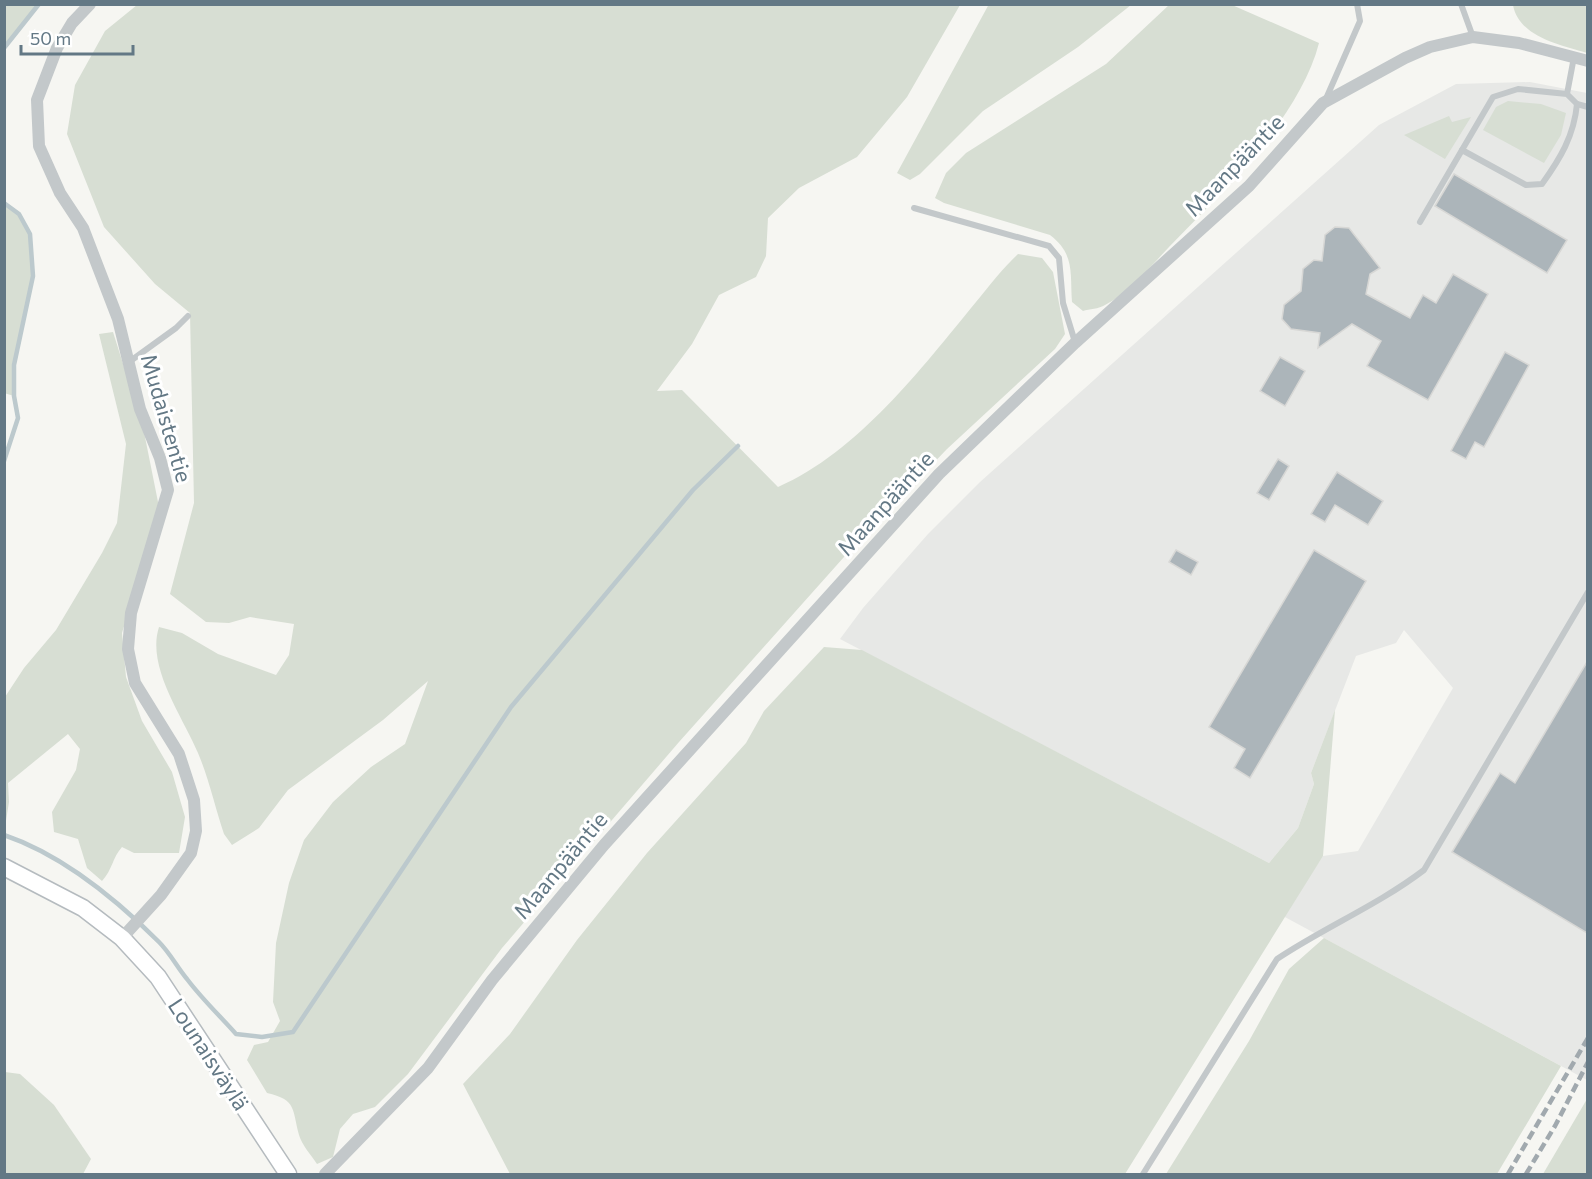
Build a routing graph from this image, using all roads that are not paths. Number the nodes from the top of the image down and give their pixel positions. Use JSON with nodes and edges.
{"nodes":[{"id":1,"x":90,"y":4,"type":"edge"},
{"id":2,"x":1357,"y":4,"type":"edge"},
{"id":3,"x":1461,"y":4,"type":"edge"},
{"id":4,"x":1473,"y":37,"type":"junction"},
{"id":5,"x":1574,"y":57,"type":"junction"},
{"id":6,"x":1587,"y":61,"type":"edge"},
{"id":7,"x":1567,"y":94,"type":"junction"},
{"id":8,"x":1323,"y":104,"type":"junction"},
{"id":9,"x":1577,"y":104,"type":"junction"},
{"id":10,"x":1587,"y":107,"type":"edge"},
{"id":11,"x":1462,"y":150,"type":"junction"},
{"id":12,"x":914,"y":208,"type":"dead end"},
{"id":13,"x":1420,"y":222,"type":"dead end"},
{"id":14,"x":188,"y":316,"type":"dead end"},
{"id":15,"x":1075,"y":343,"type":"junction"},
{"id":16,"x":129,"y":362,"type":"junction"},
{"id":17,"x":1587,"y":592,"type":"edge"},
{"id":18,"x":4,"y":867,"type":"edge"},
{"id":19,"x":122,"y":938,"type":"junction"},
{"id":20,"x":288,"y":1174,"type":"edge"},
{"id":21,"x":325,"y":1174,"type":"edge"},
{"id":22,"x":1143,"y":1174,"type":"edge"}],
"edges":[{"from":1,"to":16,"type":"street","name":"Mudaistentie"},
{"from":2,"to":8,"type":"lane"},
{"from":3,"to":4,"type":"lane"},
{"from":4,"to":5,"type":"street","name":"Maanpääntie"},
{"from":4,"to":8,"type":"street","name":"Maanpääntie"},
{"from":5,"to":6,"type":"street","name":"Maanpääntie"},
{"from":5,"to":7,"type":"lane"},
{"from":7,"to":9,"type":"lane"},
{"from":7,"to":11,"type":"lane"},
{"from":8,"to":15,"type":"street","name":"Maanpääntie"},
{"from":9,"to":10,"type":"lane"},
{"from":9,"to":11,"type":"lane"},
{"from":11,"to":13,"type":"lane"},
{"from":12,"to":15,"type":"lane"},
{"from":14,"to":16,"type":"lane"},
{"from":15,"to":21,"type":"street","name":"Maanpääntie"},
{"from":16,"to":19,"type":"street","name":"Mudaistentie"},
{"from":17,"to":22,"type":"lane"},
{"from":18,"to":19,"type":"street","name":"Lounaisväylä"},
{"from":19,"to":20,"type":"street","name":"Lounaisväylä"}]}
